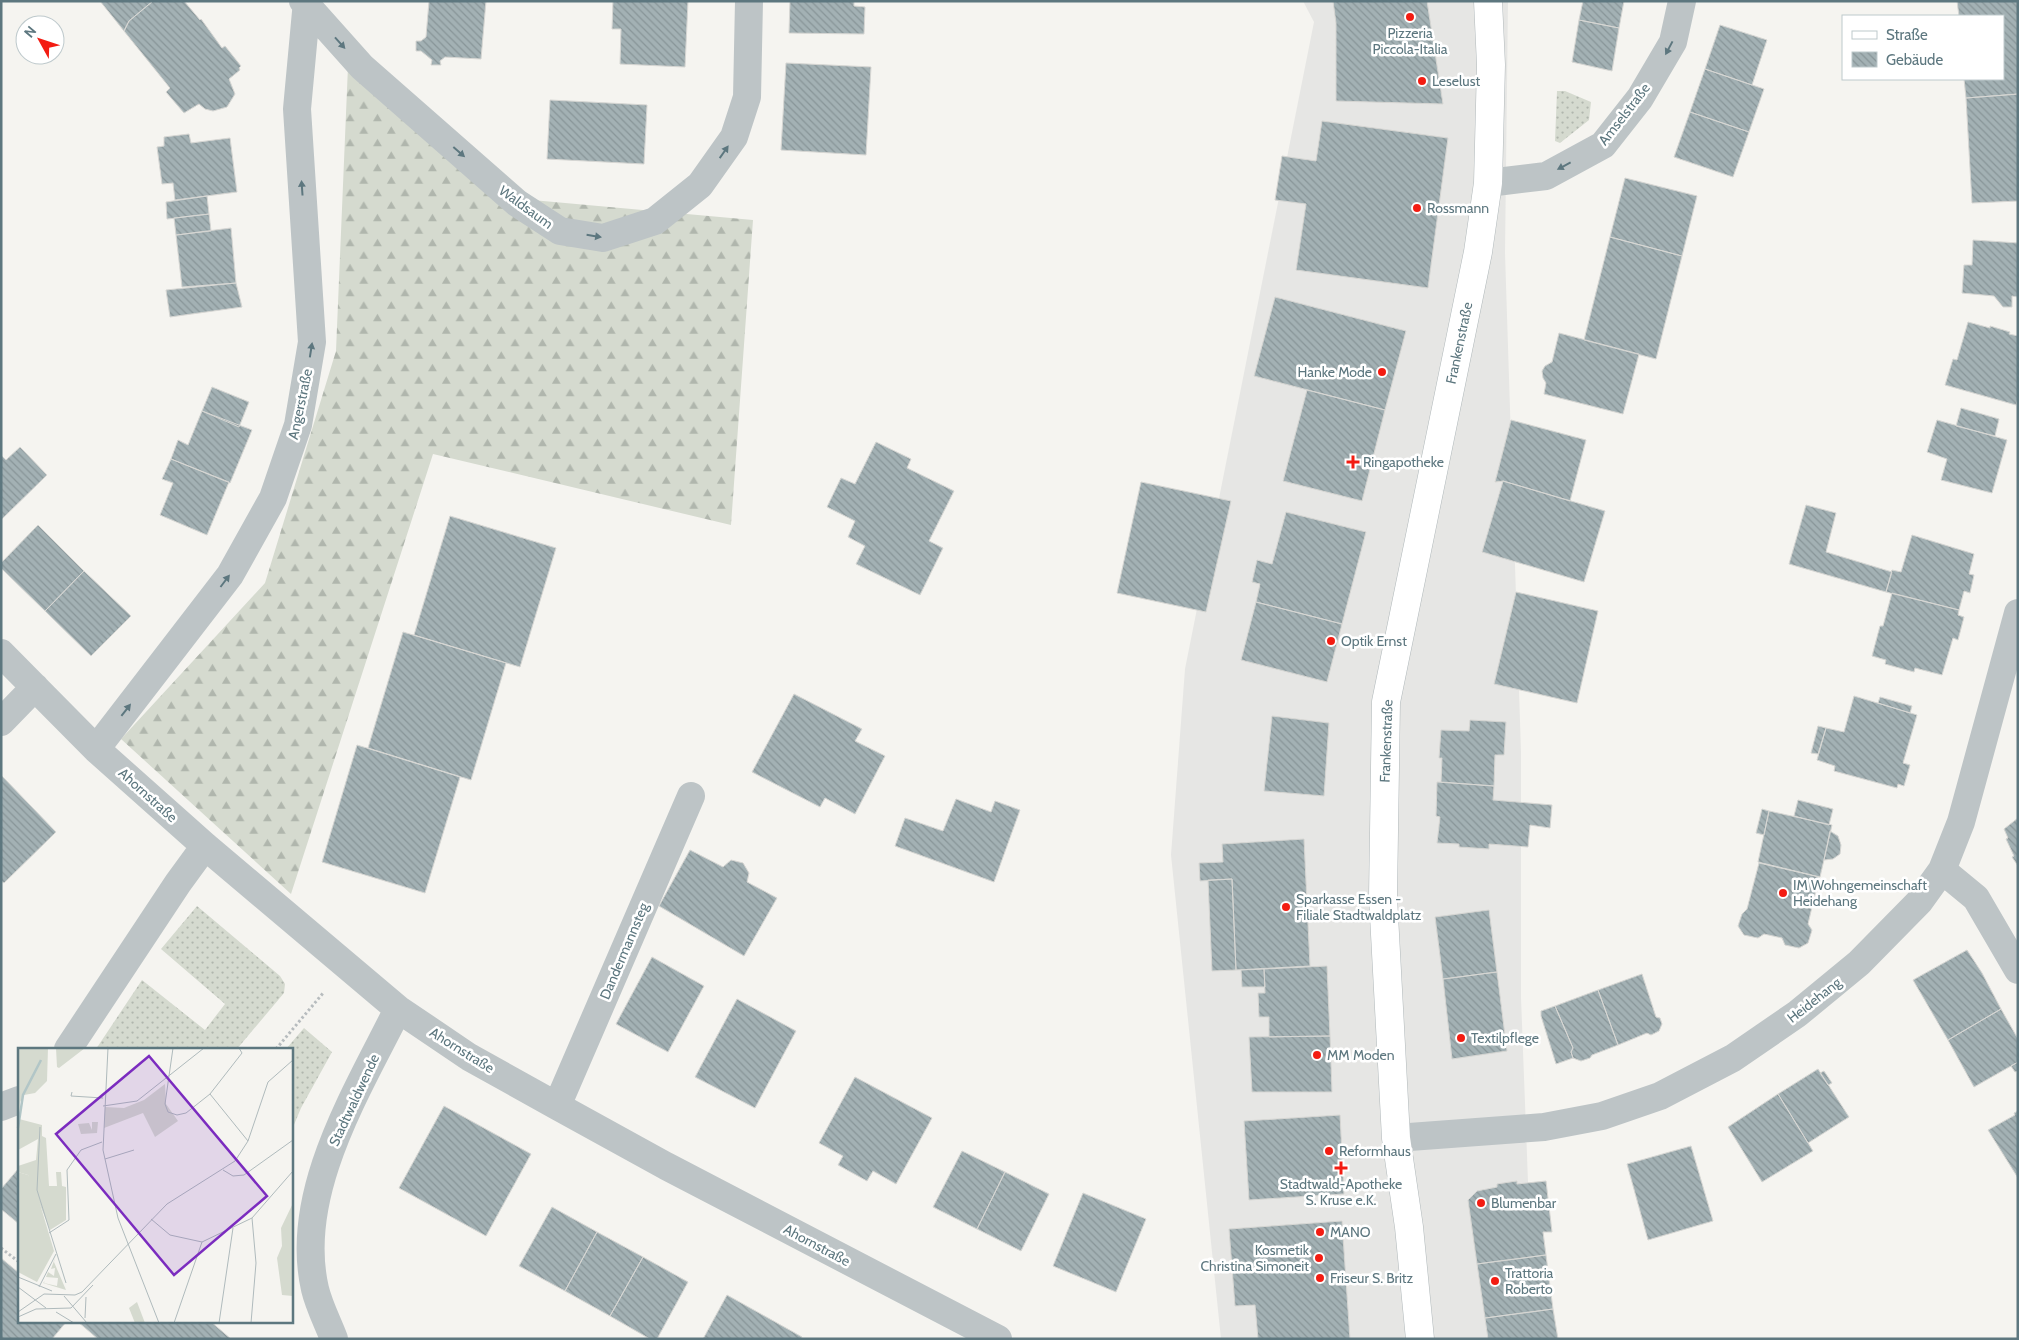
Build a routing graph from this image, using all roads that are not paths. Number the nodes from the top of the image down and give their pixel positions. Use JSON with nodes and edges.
{"nodes":[{"id":1,"x":749,"y":1,"type":"edge"},
{"id":2,"x":1488,"y":1,"type":"edge"},
{"id":3,"x":1682,"y":1,"type":"edge"},
{"id":4,"x":306,"y":3,"type":"edge"},
{"id":5,"x":1488,"y":183,"type":"junction"},
{"id":6,"x":2018,"y":613,"type":"edge"},
{"id":7,"x":1,"y":653,"type":"edge"},
{"id":8,"x":35,"y":687,"type":"junction"},
{"id":9,"x":1,"y":722,"type":"edge"},
{"id":10,"x":96,"y":749,"type":"junction"},
{"id":11,"x":691,"y":796,"type":"dead end"},
{"id":12,"x":204,"y":846,"type":"junction"},
{"id":13,"x":1942,"y":870,"type":"junction"},
{"id":14,"x":2018,"y":970,"type":"edge"},
{"id":15,"x":398,"y":1009,"type":"junction"},
{"id":16,"x":69,"y":1048,"type":"edge"},
{"id":17,"x":18,"y":1100,"type":"edge"},
{"id":18,"x":557,"y":1106,"type":"junction"},
{"id":19,"x":1,"y":1107,"type":"edge"},
{"id":20,"x":1396,"y":1138,"type":"junction"},
{"id":21,"x":334,"y":1339,"type":"edge"},
{"id":22,"x":998,"y":1339,"type":"edge"},
{"id":23,"x":1420,"y":1339,"type":"edge"}],
"edges":[{"from":4,"to":1,"type":"street","name":"Waldsaum","one_way":true},
{"from":2,"to":5,"type":"main road","name":"Frankenstraße"},
{"from":3,"to":5,"type":"street","name":"Amselstraße","one_way":true},
{"from":10,"to":4,"type":"street","name":"Angerstraße","one_way":true},
{"from":5,"to":20,"type":"main road","name":"Frankenstraße"},
{"from":6,"to":13,"type":"street","name":"Heidehang"},
{"from":7,"to":8,"type":"street","name":"Ahornstraße"},
{"from":8,"to":9,"type":"street"},
{"from":8,"to":10,"type":"street","name":"Ahornstraße"},
{"from":10,"to":12,"type":"street","name":"Ahornstraße"},
{"from":11,"to":18,"type":"street","name":"Dandermannsteg"},
{"from":12,"to":15,"type":"street","name":"Ahornstraße"},
{"from":12,"to":16,"type":"street"},
{"from":13,"to":14,"type":"street"},
{"from":13,"to":20,"type":"street","name":"Heidehang"},
{"from":15,"to":18,"type":"street","name":"Ahornstraße"},
{"from":15,"to":21,"type":"street","name":"Stadtwaldwende"},
{"from":17,"to":19,"type":"street"},
{"from":18,"to":22,"type":"street","name":"Ahornstraße"},
{"from":20,"to":23,"type":"main road","name":"Frankenstraße"}]}
